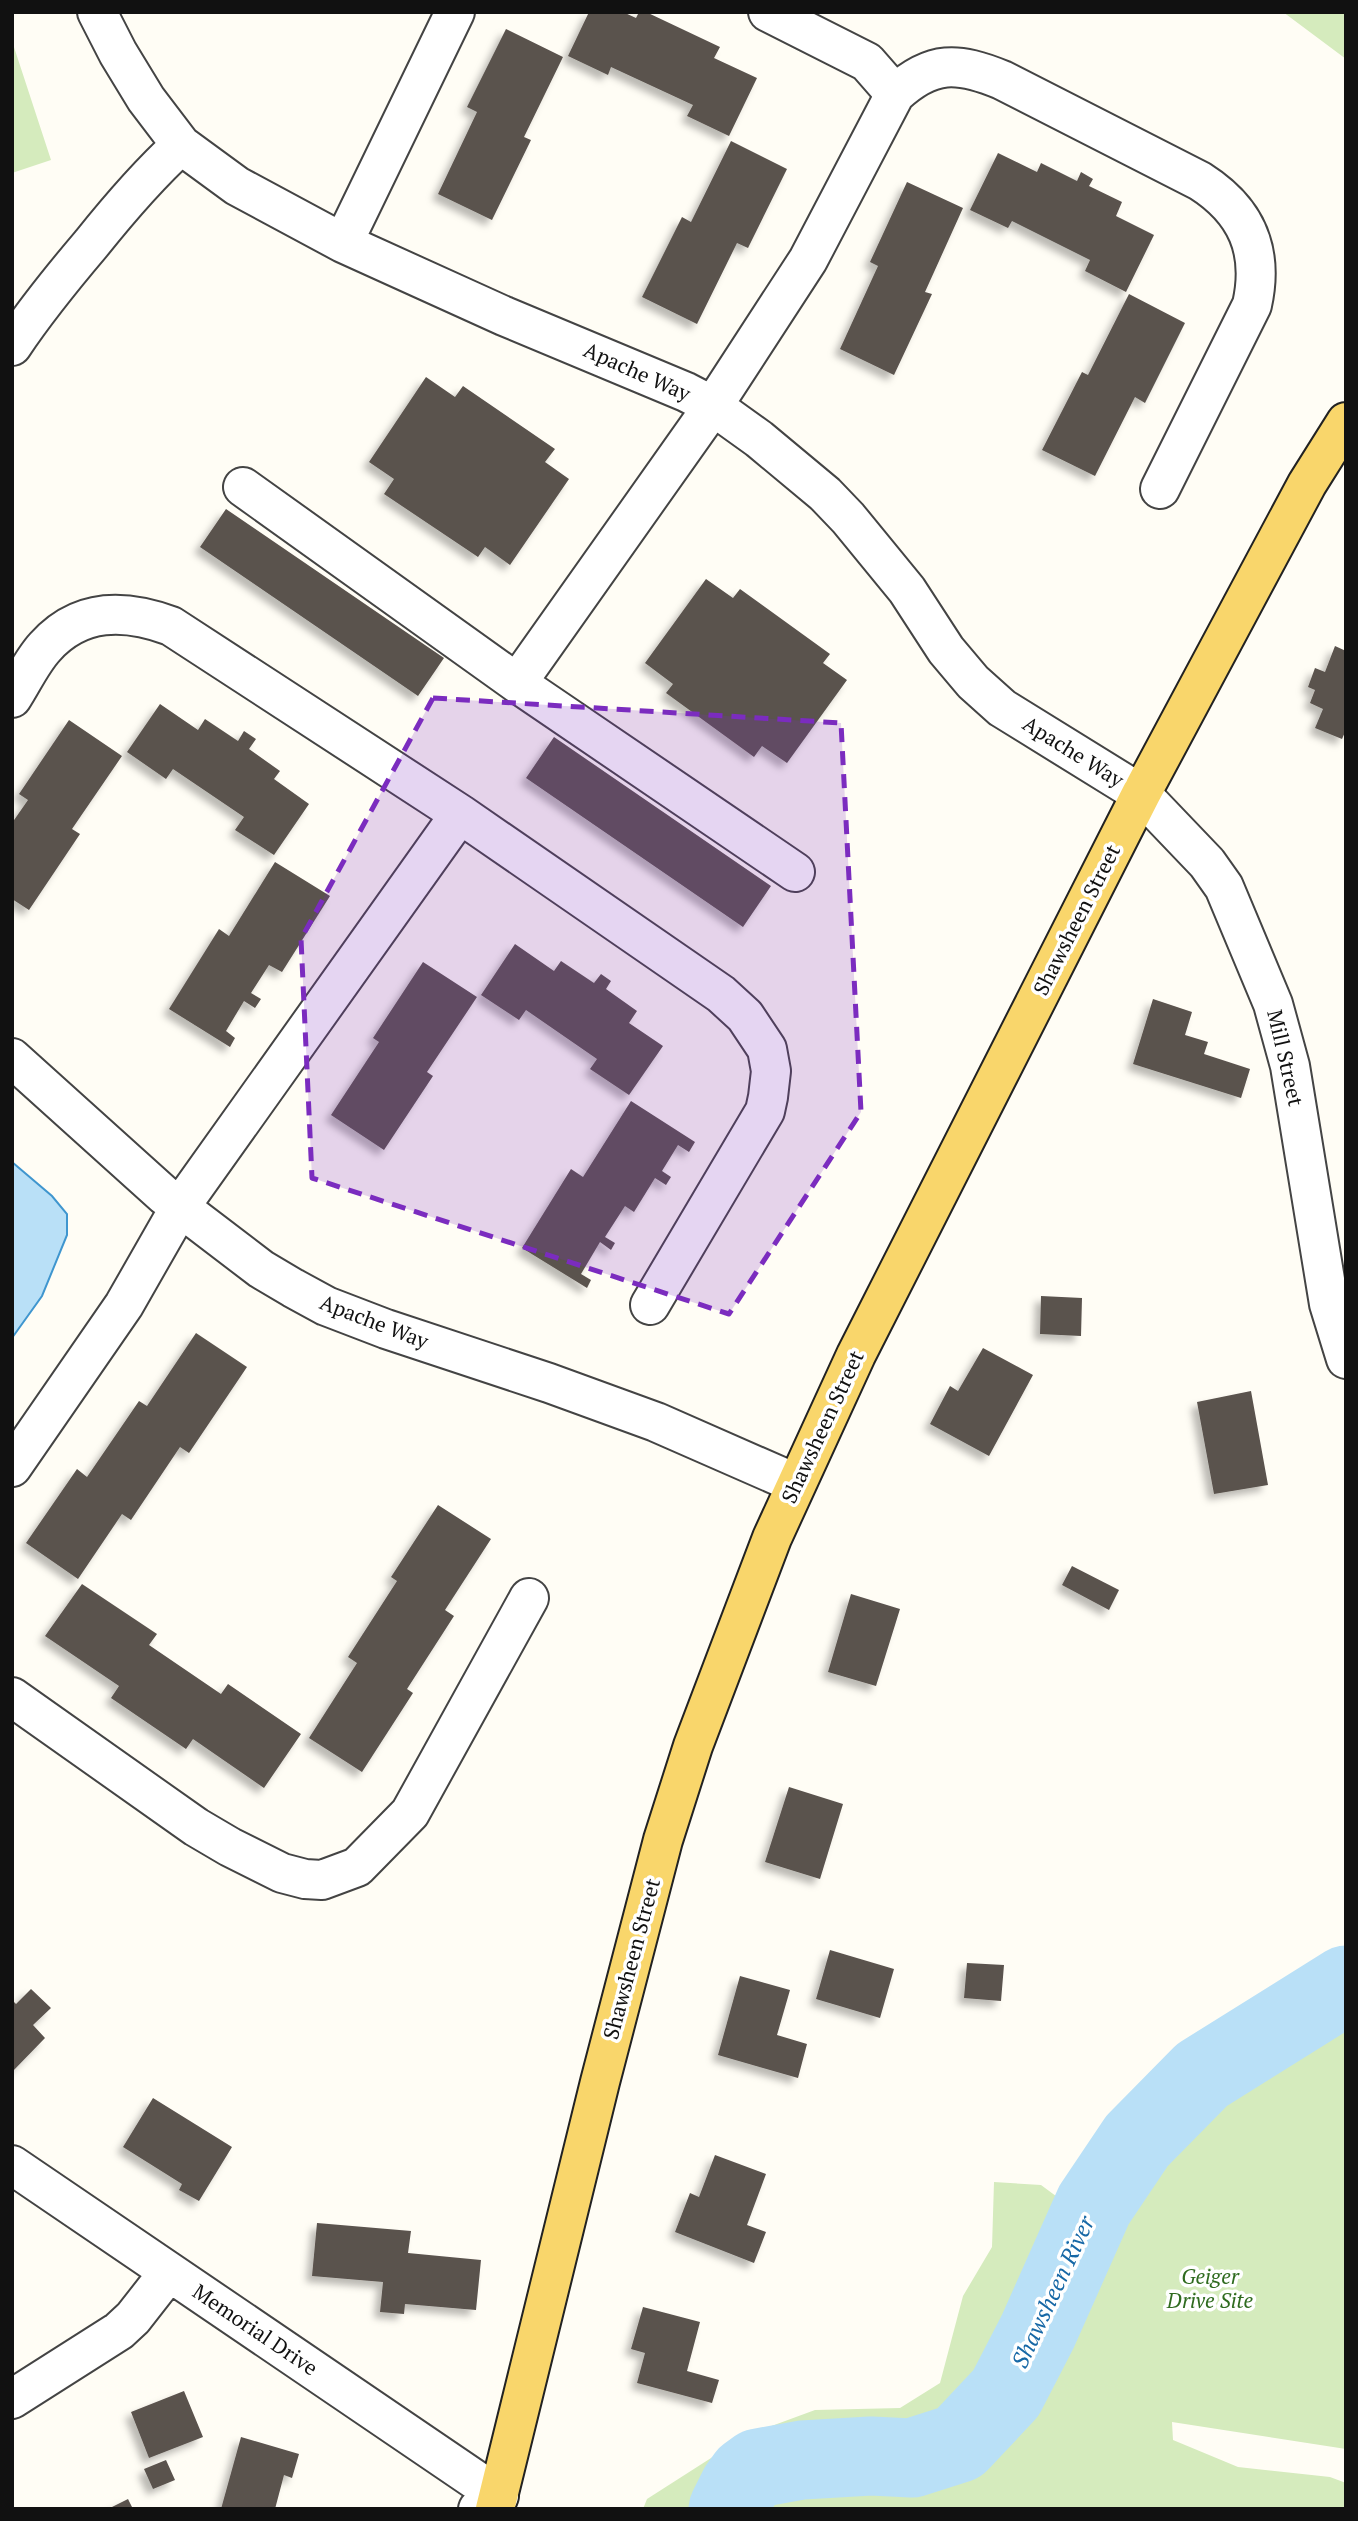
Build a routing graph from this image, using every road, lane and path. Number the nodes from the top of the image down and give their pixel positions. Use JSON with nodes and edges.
{"nodes":[{"id":1,"x":97,"y":12,"type":"edge"},
{"id":2,"x":455,"y":12,"type":"edge"},
{"id":3,"x":768,"y":12,"type":"edge"},
{"id":4,"x":895,"y":94,"type":"junction"},
{"id":5,"x":181,"y":145,"type":"junction"},
{"id":6,"x":343,"y":243,"type":"junction"},
{"id":7,"x":12,"y":346,"type":"edge"},
{"id":8,"x":713,"y":406,"type":"junction"},
{"id":9,"x":1346,"y":422,"type":"edge"},
{"id":10,"x":243,"y":487,"type":"dead end"},
{"id":11,"x":1160,"y":489,"type":"dead end"},
{"id":12,"x":517,"y":683,"type":"junction"},
{"id":13,"x":12,"y":698,"type":"edge"},
{"id":14,"x":1141,"y":794,"type":"junction"},
{"id":15,"x":460,"y":814,"type":"junction"},
{"id":16,"x":795,"y":872,"type":"dead end"},
{"id":17,"x":12,"y":1058,"type":"edge"},
{"id":18,"x":180,"y":1207,"type":"junction"},
{"id":19,"x":650,"y":1305,"type":"dead end"},
{"id":20,"x":1346,"y":1359,"type":"edge"},
{"id":21,"x":12,"y":1467,"type":"edge"},
{"id":22,"x":795,"y":1483,"type":"junction"},
{"id":23,"x":529,"y":1598,"type":"dead end"},
{"id":24,"x":12,"y":1697,"type":"edge"},
{"id":25,"x":12,"y":2165,"type":"edge"},
{"id":26,"x":169,"y":2272,"type":"junction"},
{"id":27,"x":12,"y":2399,"type":"edge"},
{"id":28,"x":491,"y":2504,"type":"edge"}],
"edges":[{"from":1,"to":5,"type":"street","name":"Apache Way"},
{"from":2,"to":6,"type":"street"},
{"from":3,"to":4,"type":"street"},
{"from":4,"to":8,"type":"street"},
{"from":4,"to":11,"type":"street"},
{"from":5,"to":6,"type":"street","name":"Apache Way"},
{"from":5,"to":7,"type":"street"},
{"from":6,"to":8,"type":"street","name":"Apache Way"},
{"from":8,"to":12,"type":"street"},
{"from":8,"to":14,"type":"street","name":"Apache Way"},
{"from":9,"to":14,"type":"main road","name":"Shawsheen Street"},
{"from":10,"to":12,"type":"street"},
{"from":12,"to":16,"type":"street"},
{"from":13,"to":15,"type":"street"},
{"from":14,"to":20,"type":"street","name":"Mill Street"},
{"from":14,"to":22,"type":"main road","name":"Shawsheen Street"},
{"from":15,"to":18,"type":"street"},
{"from":15,"to":19,"type":"street"},
{"from":17,"to":18,"type":"street","name":"Apache Way"},
{"from":18,"to":21,"type":"street"},
{"from":18,"to":22,"type":"street","name":"Apache Way"},
{"from":22,"to":28,"type":"main road","name":"Shawsheen Street"},
{"from":23,"to":24,"type":"street"},
{"from":25,"to":26,"type":"street","name":"Memorial Drive"},
{"from":26,"to":27,"type":"street"},
{"from":26,"to":28,"type":"street","name":"Memorial Drive"}]}
